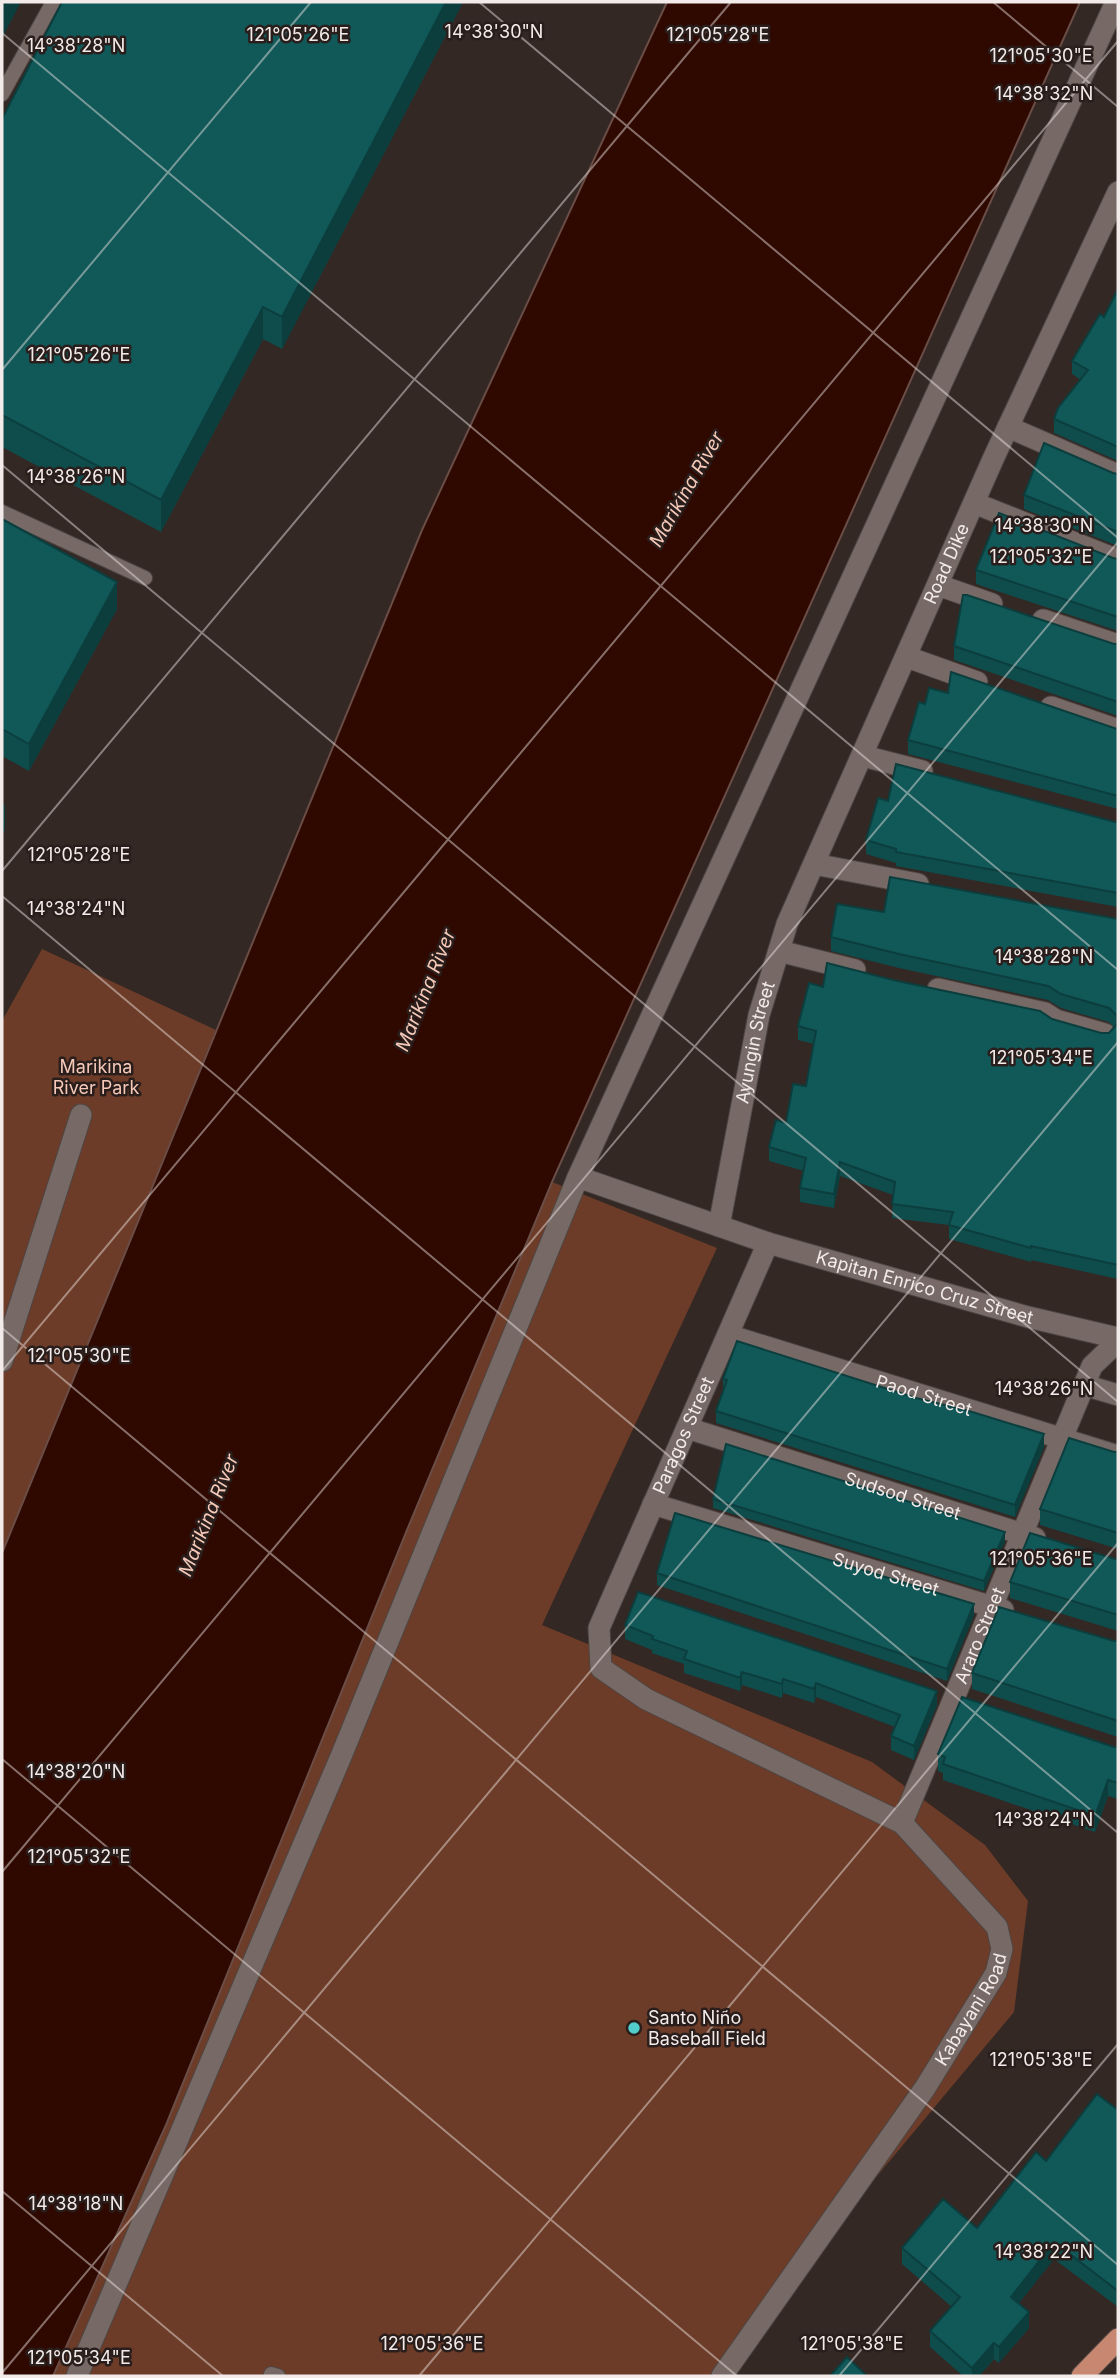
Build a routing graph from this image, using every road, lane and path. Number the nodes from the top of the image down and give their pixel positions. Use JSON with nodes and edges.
{"nodes":[{"id":1,"x":53,"y":2,"type":"edge"},
{"id":2,"x":1116,"y":2,"type":"edge"},
{"id":3,"x":2,"y":94,"type":"edge"},
{"id":4,"x":1118,"y":192,"type":"edge"},
{"id":5,"x":1008,"y":427,"type":"junction"},
{"id":6,"x":1118,"y":475,"type":"edge"},
{"id":7,"x":974,"y":503,"type":"junction"},
{"id":8,"x":2,"y":512,"type":"edge"},
{"id":9,"x":1118,"y":560,"type":"edge"},
{"id":10,"x":145,"y":578,"type":"dead end"},
{"id":11,"x":938,"y":585,"type":"junction"},
{"id":12,"x":1118,"y":645,"type":"edge"},
{"id":13,"x":907,"y":657,"type":"junction"},
{"id":14,"x":991,"y":687,"type":"edge"},
{"id":15,"x":1029,"y":699,"type":"edge"},
{"id":16,"x":1118,"y":730,"type":"edge"},
{"id":17,"x":863,"y":756,"type":"junction"},
{"id":18,"x":935,"y":775,"type":"edge"},
{"id":19,"x":814,"y":864,"type":"junction"},
{"id":20,"x":943,"y":889,"type":"edge"},
{"id":21,"x":779,"y":951,"type":"junction"},
{"id":22,"x":869,"y":974,"type":"edge"},
{"id":23,"x":922,"y":986,"type":"edge"},
{"id":24,"x":1105,"y":1034,"type":"edge"},
{"id":25,"x":82,"y":1115,"type":"dead end"},
{"id":26,"x":579,"y":1177,"type":"junction"},
{"id":27,"x":726,"y":1229,"type":"junction"},
{"id":28,"x":768,"y":1243,"type":"junction"},
{"id":29,"x":728,"y":1335,"type":"junction"},
{"id":30,"x":1118,"y":1339,"type":"edge"},
{"id":31,"x":2,"y":1362,"type":"edge"},
{"id":32,"x":1084,"y":1385,"type":"junction"},
{"id":33,"x":1118,"y":1395,"type":"edge"},
{"id":34,"x":687,"y":1428,"type":"junction"},
{"id":35,"x":1063,"y":1439,"type":"junction"},
{"id":36,"x":1118,"y":1456,"type":"edge"},
{"id":37,"x":653,"y":1504,"type":"junction"},
{"id":38,"x":1022,"y":1534,"type":"junction"},
{"id":39,"x":1058,"y":1545,"type":"edge"},
{"id":40,"x":617,"y":1585,"type":"junction"},
{"id":41,"x":643,"y":1594,"type":"edge"},
{"id":42,"x":992,"y":1607,"type":"junction"},
{"id":43,"x":1017,"y":1614,"type":"edge"},
{"id":44,"x":599,"y":1628,"type":"joint"},
{"id":45,"x":948,"y":1695,"type":"junction"},
{"id":46,"x":979,"y":1705,"type":"edge"},
{"id":47,"x":902,"y":1823,"type":"junction"},
{"id":48,"x":1118,"y":2339,"type":"edge"},
{"id":49,"x":77,"y":2376,"type":"edge"},
{"id":50,"x":722,"y":2376,"type":"edge"},
{"id":51,"x":1082,"y":2376,"type":"edge"}],
"edges":[{"from":1,"to":3,"type":"lane"},
{"from":2,"to":26,"type":"street"},
{"from":4,"to":5,"type":"street","name":"Road Dike"},
{"from":5,"to":6,"type":"street"},
{"from":5,"to":7,"type":"street","name":"Road Dike"},
{"from":7,"to":9,"type":"street"},
{"from":7,"to":11,"type":"street","name":"Road Dike"},
{"from":8,"to":10,"type":"lane"},
{"from":11,"to":12,"type":"street"},
{"from":11,"to":13,"type":"street","name":"Road Dike"},
{"from":13,"to":14,"type":"street"},
{"from":13,"to":17,"type":"street","name":"Road Dike"},
{"from":15,"to":16,"type":"street"},
{"from":17,"to":18,"type":"street"},
{"from":17,"to":19,"type":"street","name":"Road Dike"},
{"from":19,"to":20,"type":"street"},
{"from":19,"to":21,"type":"street","name":"Ayungin Street"},
{"from":21,"to":22,"type":"street"},
{"from":21,"to":27,"type":"street","name":"Ayungin Street"},
{"from":23,"to":24,"type":"street"},
{"from":25,"to":31,"type":"street"},
{"from":26,"to":27,"type":"street","name":"Kapitan Enrico Cruz Street"},
{"from":26,"to":49,"type":"street"},
{"from":27,"to":28,"type":"street","name":"Kapitan Enrico Cruz Street"},
{"from":28,"to":29,"type":"street","name":"Paragos Street"},
{"from":28,"to":30,"type":"street","name":"Kapitan Enrico Cruz Street"},
{"from":29,"to":34,"type":"street","name":"Paragos Street"},
{"from":29,"to":35,"type":"street","name":"Paod Street"},
{"from":30,"to":32,"type":"street","name":"Araro Street"},
{"from":32,"to":33,"type":"street"},
{"from":32,"to":35,"type":"street","name":"Araro Street"},
{"from":34,"to":37,"type":"street","name":"Paragos Street"},
{"from":34,"to":38,"type":"street","name":"Sudsod Street"},
{"from":35,"to":36,"type":"street","name":"Paod Street"},
{"from":35,"to":38,"type":"street","name":"Araro Street"},
{"from":37,"to":40,"type":"street","name":"Paragos Street"},
{"from":37,"to":42,"type":"street","name":"Suyod Street"},
{"from":38,"to":39,"type":"street","name":"Sudsod Street"},
{"from":38,"to":42,"type":"street","name":"Araro Street"},
{"from":40,"to":41,"type":"street"},
{"from":40,"to":44,"type":"street","name":"Paragos Street"},
{"from":42,"to":43,"type":"street","name":"Suyod Street"},
{"from":42,"to":45,"type":"street","name":"Araro Street"},
{"from":44,"to":47,"type":"street","name":"Kabayani Road"},
{"from":45,"to":46,"type":"street"},
{"from":45,"to":47,"type":"street","name":"Araro Street"},
{"from":47,"to":50,"type":"street","name":"Kabayani Road"},
{"from":48,"to":51,"type":"main road"}]}
